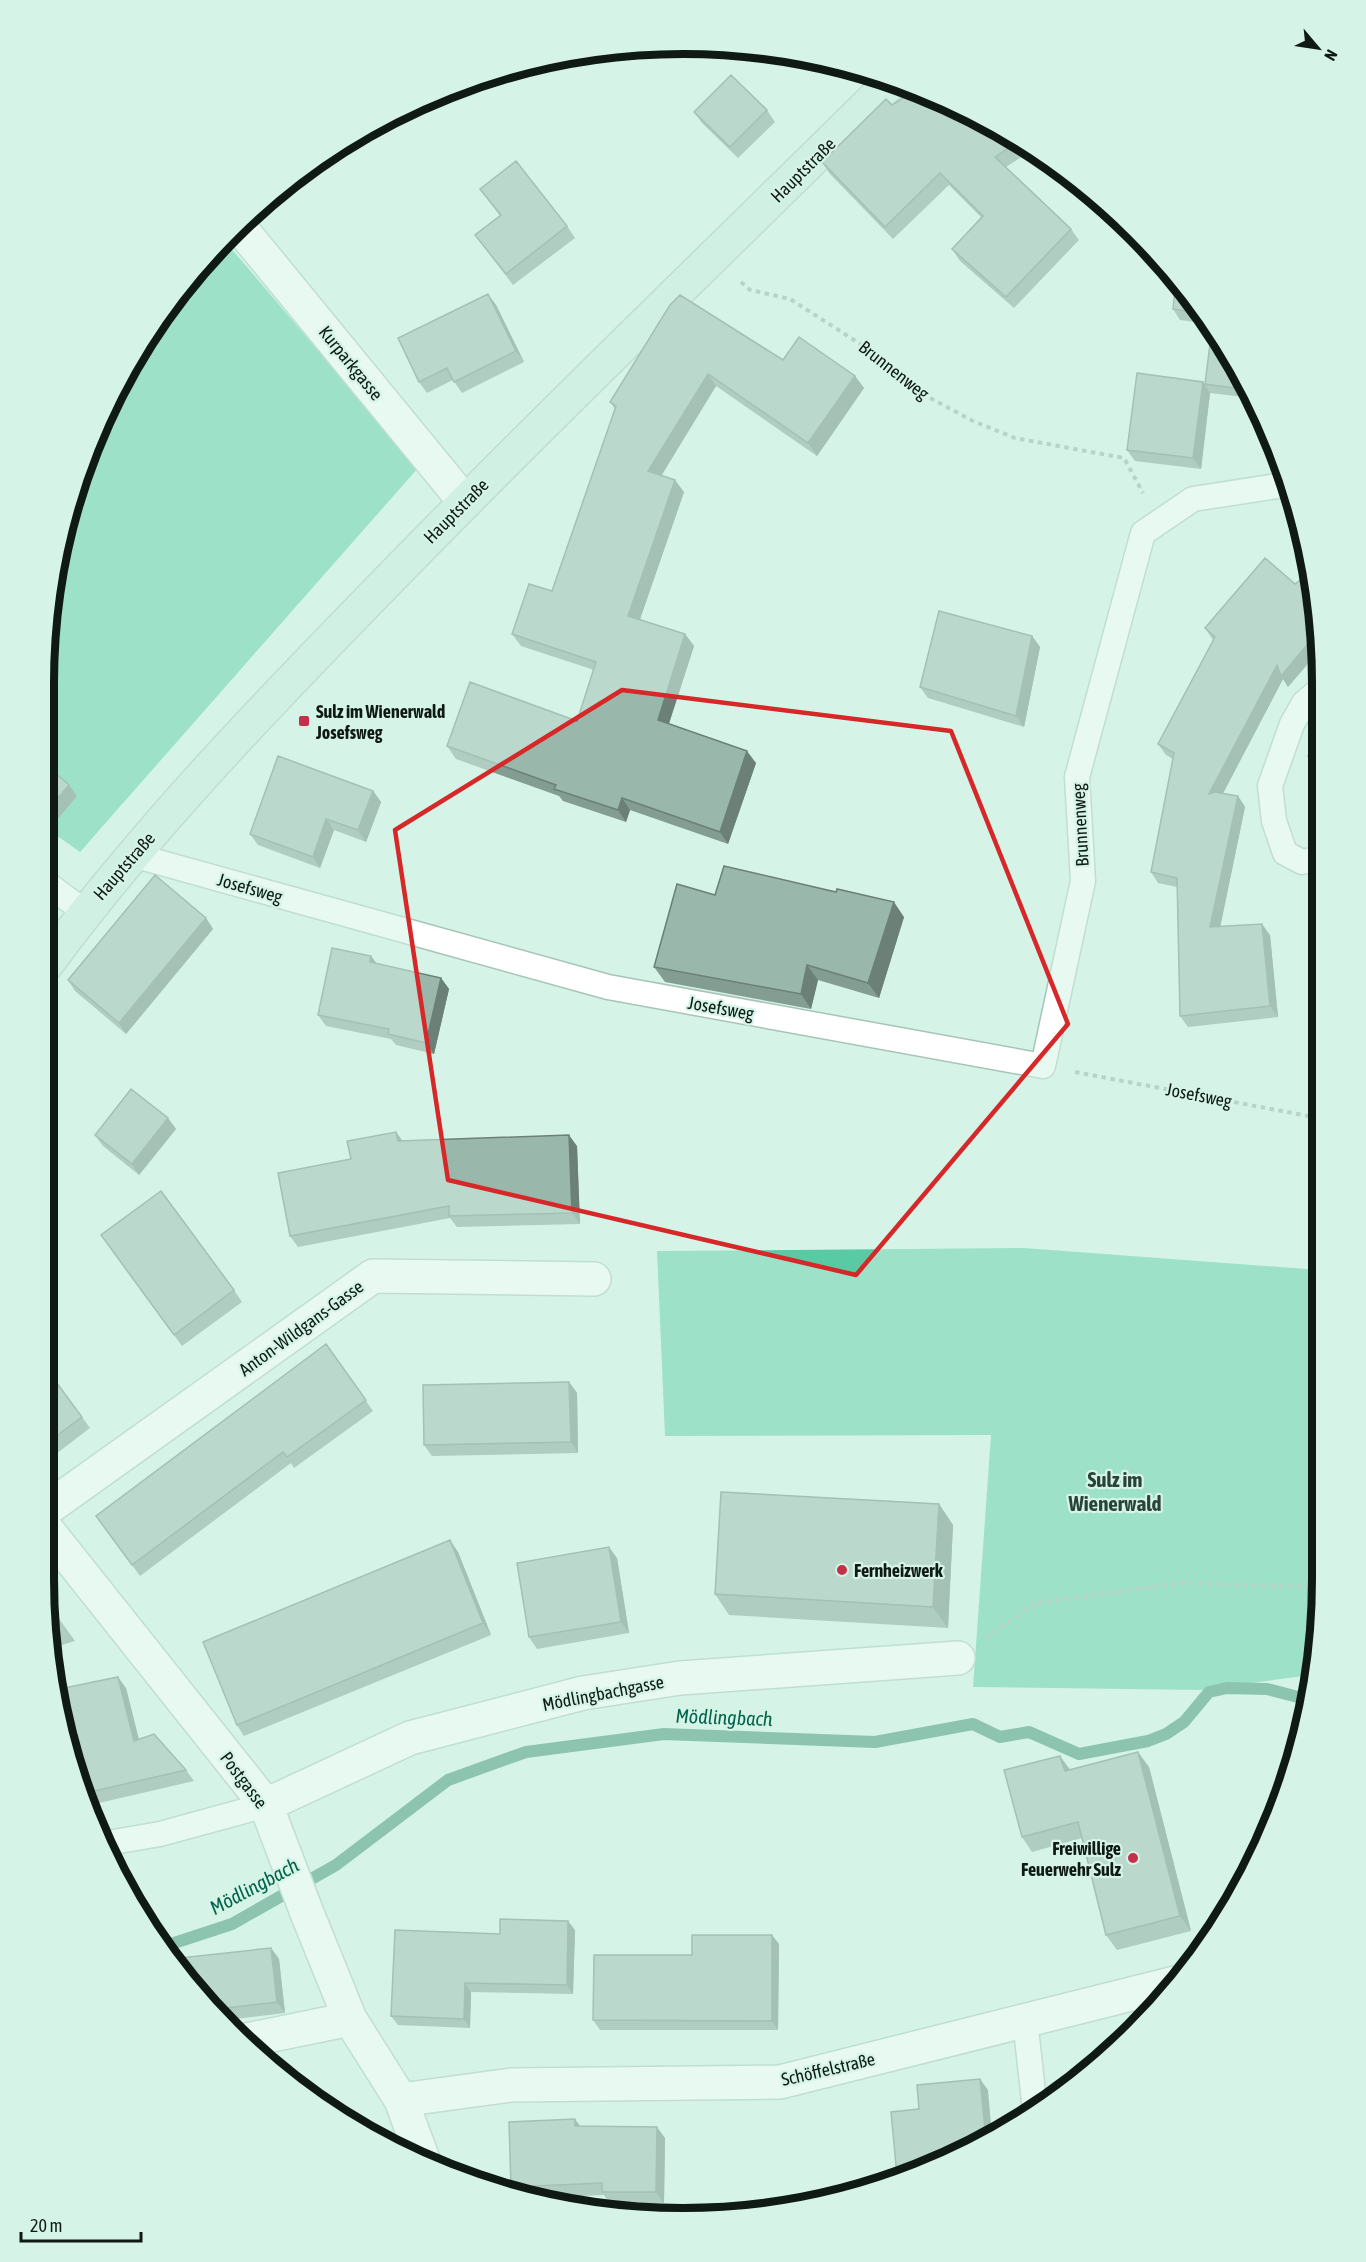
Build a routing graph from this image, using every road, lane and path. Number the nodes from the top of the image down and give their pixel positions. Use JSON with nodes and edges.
{"nodes":[{"id":1,"x":886,"y":87,"type":"edge"},
{"id":2,"x":244,"y":232,"type":"edge"},
{"id":3,"x":713,"y":258,"type":"junction"},
{"id":4,"x":1280,"y":485,"type":"edge"},
{"id":5,"x":465,"y":502,"type":"junction"},
{"id":6,"x":1157,"y":524,"type":"junction"},
{"id":7,"x":1312,"y":697,"type":"edge"},
{"id":8,"x":133,"y":855,"type":"junction"},
{"id":9,"x":1312,"y":861,"type":"edge"},
{"id":10,"x":54,"y":889,"type":"edge"},
{"id":11,"x":85,"y":912,"type":"junction"},
{"id":12,"x":54,"y":954,"type":"edge"},
{"id":13,"x":1043,"y":1066,"type":"junction"},
{"id":14,"x":1312,"y":1117,"type":"edge"},
{"id":15,"x":594,"y":1279,"type":"dead end"},
{"id":16,"x":54,"y":1504,"type":"edge"},
{"id":17,"x":54,"y":1539,"type":"edge"},
{"id":18,"x":1312,"y":1587,"type":"edge"},
{"id":19,"x":958,"y":1658,"type":"joint"},
{"id":20,"x":266,"y":1805,"type":"junction"},
{"id":21,"x":112,"y":1842,"type":"edge"},
{"id":22,"x":1162,"y":1986,"type":"edge"},
{"id":23,"x":350,"y":2019,"type":"junction"},
{"id":24,"x":1025,"y":2020,"type":"junction"},
{"id":25,"x":254,"y":2039,"type":"edge"},
{"id":26,"x":401,"y":2100,"type":"junction"},
{"id":27,"x":1034,"y":2101,"type":"edge"},
{"id":28,"x":419,"y":2150,"type":"edge"}],
"edges":[{"from":1,"to":3,"type":"main road","name":"Hauptstraße"},
{"from":2,"to":5,"type":"street","name":"Kurparkgasse"},
{"from":3,"to":5,"type":"main road","name":"Hauptstraße"},
{"from":3,"to":6,"type":"path","name":"Brunnenweg"},
{"from":4,"to":6,"type":"lane","name":"Brunnenweg"},
{"from":5,"to":8,"type":"main road","name":"Hauptstraße"},
{"from":6,"to":13,"type":"lane","name":"Brunnenweg"},
{"from":7,"to":9,"type":"lane"},
{"from":8,"to":11,"type":"main road","name":"Hauptstraße"},
{"from":8,"to":13,"type":"lane","name":"Josefsweg"},
{"from":10,"to":11,"type":"lane"},
{"from":11,"to":12,"type":"main road","name":"Hauptstraße"},
{"from":13,"to":14,"type":"path","name":"Josefsweg"},
{"from":15,"to":16,"type":"street","name":"Anton-Wildgans-Gasse"},
{"from":17,"to":20,"type":"street","name":"Postgasse"},
{"from":18,"to":19,"type":"path"},
{"from":19,"to":20,"type":"street","name":"Mödlingbachgasse"},
{"from":20,"to":21,"type":"lane"},
{"from":20,"to":23,"type":"street","name":"Postgasse"},
{"from":22,"to":24,"type":"street","name":"Schöffelstraße"},
{"from":23,"to":25,"type":"street"},
{"from":23,"to":26,"type":"street","name":"Postgasse"},
{"from":24,"to":26,"type":"street","name":"Schöffelstraße"},
{"from":24,"to":27,"type":"lane"},
{"from":26,"to":28,"type":"street","name":"Postgasse"}]}
